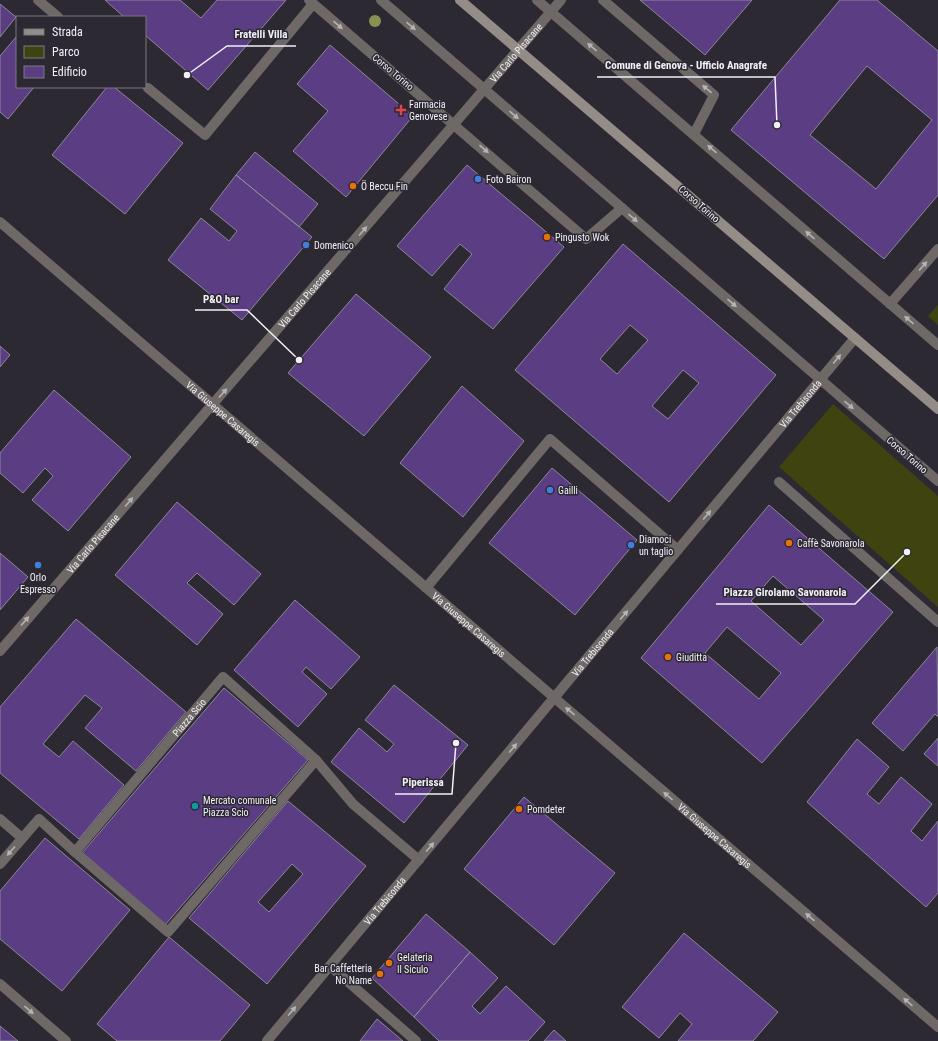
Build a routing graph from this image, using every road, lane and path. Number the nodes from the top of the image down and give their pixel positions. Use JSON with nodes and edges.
{"nodes":[{"id":1,"x":38,"y":0,"type":"edge"},
{"id":2,"x":382,"y":0,"type":"edge"},
{"id":3,"x":460,"y":0,"type":"edge"},
{"id":4,"x":537,"y":0,"type":"edge"},
{"id":5,"x":561,"y":0,"type":"edge"},
{"id":6,"x":603,"y":0,"type":"edge"},
{"id":7,"x":311,"y":2,"type":"edge"},
{"id":8,"x":551,"y":12,"type":"junction"},
{"id":9,"x":57,"y":16,"type":"edge"},
{"id":10,"x":518,"y":50,"type":"junction"},
{"id":11,"x":148,"y":88,"type":"dead end"},
{"id":12,"x":484,"y":89,"type":"junction"},
{"id":13,"x":454,"y":124,"type":"junction"},
{"id":14,"x":694,"y":134,"type":"junction"},
{"id":15,"x":622,"y":208,"type":"junction"},
{"id":16,"x":0,"y":222,"type":"edge"},
{"id":17,"x":938,"y":249,"type":"edge"},
{"id":18,"x":890,"y":304,"type":"junction"},
{"id":19,"x":854,"y":338,"type":"junction"},
{"id":20,"x":938,"y":345,"type":"edge"},
{"id":21,"x":820,"y":380,"type":"junction"},
{"id":22,"x":212,"y":404,"type":"junction"},
{"id":23,"x":938,"y":409,"type":"edge"},
{"id":24,"x":938,"y":481,"type":"edge"},
{"id":25,"x":779,"y":482,"type":"dead end"},
{"id":26,"x":678,"y":550,"type":"junction"},
{"id":27,"x":426,"y":588,"type":"junction"},
{"id":28,"x":938,"y":622,"type":"edge"},
{"id":29,"x":0,"y":651,"type":"edge"},
{"id":30,"x":554,"y":699,"type":"junction"},
{"id":31,"x":316,"y":760,"type":"junction"},
{"id":32,"x":0,"y":819,"type":"edge"},
{"id":33,"x":22,"y":838,"type":"junction"},
{"id":34,"x":75,"y":852,"type":"junction"},
{"id":35,"x":419,"y":860,"type":"junction"},
{"id":36,"x":0,"y":864,"type":"edge"},
{"id":37,"x":330,"y":966,"type":"junction"},
{"id":38,"x":0,"y":984,"type":"edge"},
{"id":39,"x":938,"y":1027,"type":"edge"},
{"id":40,"x":66,"y":1041,"type":"edge"},
{"id":41,"x":267,"y":1041,"type":"edge"},
{"id":42,"x":416,"y":1041,"type":"edge"}],
"edges":[{"from":1,"to":9,"type":"street"},
{"from":2,"to":12,"type":"street","name":"Corso Torino","one_way":true},
{"from":3,"to":10,"type":"main road","name":"Corso Torino"},
{"from":4,"to":8,"type":"street"},
{"from":5,"to":8,"type":"street","name":"Via Carlo Pisacane"},
{"from":14,"to":6,"type":"street","one_way":true},
{"from":7,"to":11,"type":"street"},
{"from":7,"to":13,"type":"street","name":"Corso Torino","one_way":true},
{"from":8,"to":10,"type":"street","name":"Via Carlo Pisacane"},
{"from":14,"to":8,"type":"street","one_way":true},
{"from":10,"to":12,"type":"street","name":"Via Carlo Pisacane"},
{"from":10,"to":19,"type":"main road","name":"Corso Torino"},
{"from":12,"to":13,"type":"street","name":"Via Carlo Pisacane"},
{"from":12,"to":15,"type":"street","name":"Corso Torino","one_way":true},
{"from":13,"to":15,"type":"street","name":"Corso Torino","one_way":true},
{"from":22,"to":13,"type":"street","name":"Via Carlo Pisacane","one_way":true},
{"from":18,"to":14,"type":"street","one_way":true},
{"from":15,"to":21,"type":"street","name":"Corso Torino","one_way":true},
{"from":16,"to":22,"type":"street","name":"Via Giuseppe Casaregis"},
{"from":18,"to":17,"type":"street","one_way":true},
{"from":20,"to":18,"type":"street","one_way":true},
{"from":21,"to":19,"type":"street","name":"Via Trebisonda","one_way":true},
{"from":19,"to":23,"type":"main road","name":"Corso Torino"},
{"from":21,"to":24,"type":"street","name":"Corso Torino","one_way":true},
{"from":26,"to":21,"type":"street","name":"Via Trebisonda","one_way":true},
{"from":22,"to":27,"type":"street","name":"Via Giuseppe Casaregis"},
{"from":29,"to":22,"type":"street","name":"Via Carlo Pisacane","one_way":true},
{"from":25,"to":28,"type":"street"},
{"from":26,"to":27,"type":"street"},
{"from":30,"to":26,"type":"street","name":"Via Trebisonda","one_way":true},
{"from":27,"to":30,"type":"street","name":"Via Giuseppe Casaregis"},
{"from":35,"to":30,"type":"street","name":"Via Trebisonda","one_way":true},
{"from":39,"to":30,"type":"street","name":"Via Giuseppe Casaregis","one_way":true},
{"from":31,"to":34,"type":"street"},
{"from":31,"to":34,"type":"street","name":"Piazza Scio"},
{"from":31,"to":35,"type":"street","name":"Piazza Scio"},
{"from":32,"to":33,"type":"street"},
{"from":33,"to":34,"type":"street"},
{"from":33,"to":36,"type":"street","one_way":true},
{"from":35,"to":37,"type":"street","name":"Via Trebisonda"},
{"from":41,"to":37,"type":"street","name":"Via Trebisonda","one_way":true},
{"from":37,"to":42,"type":"street"},
{"from":38,"to":40,"type":"street","one_way":true}]}
